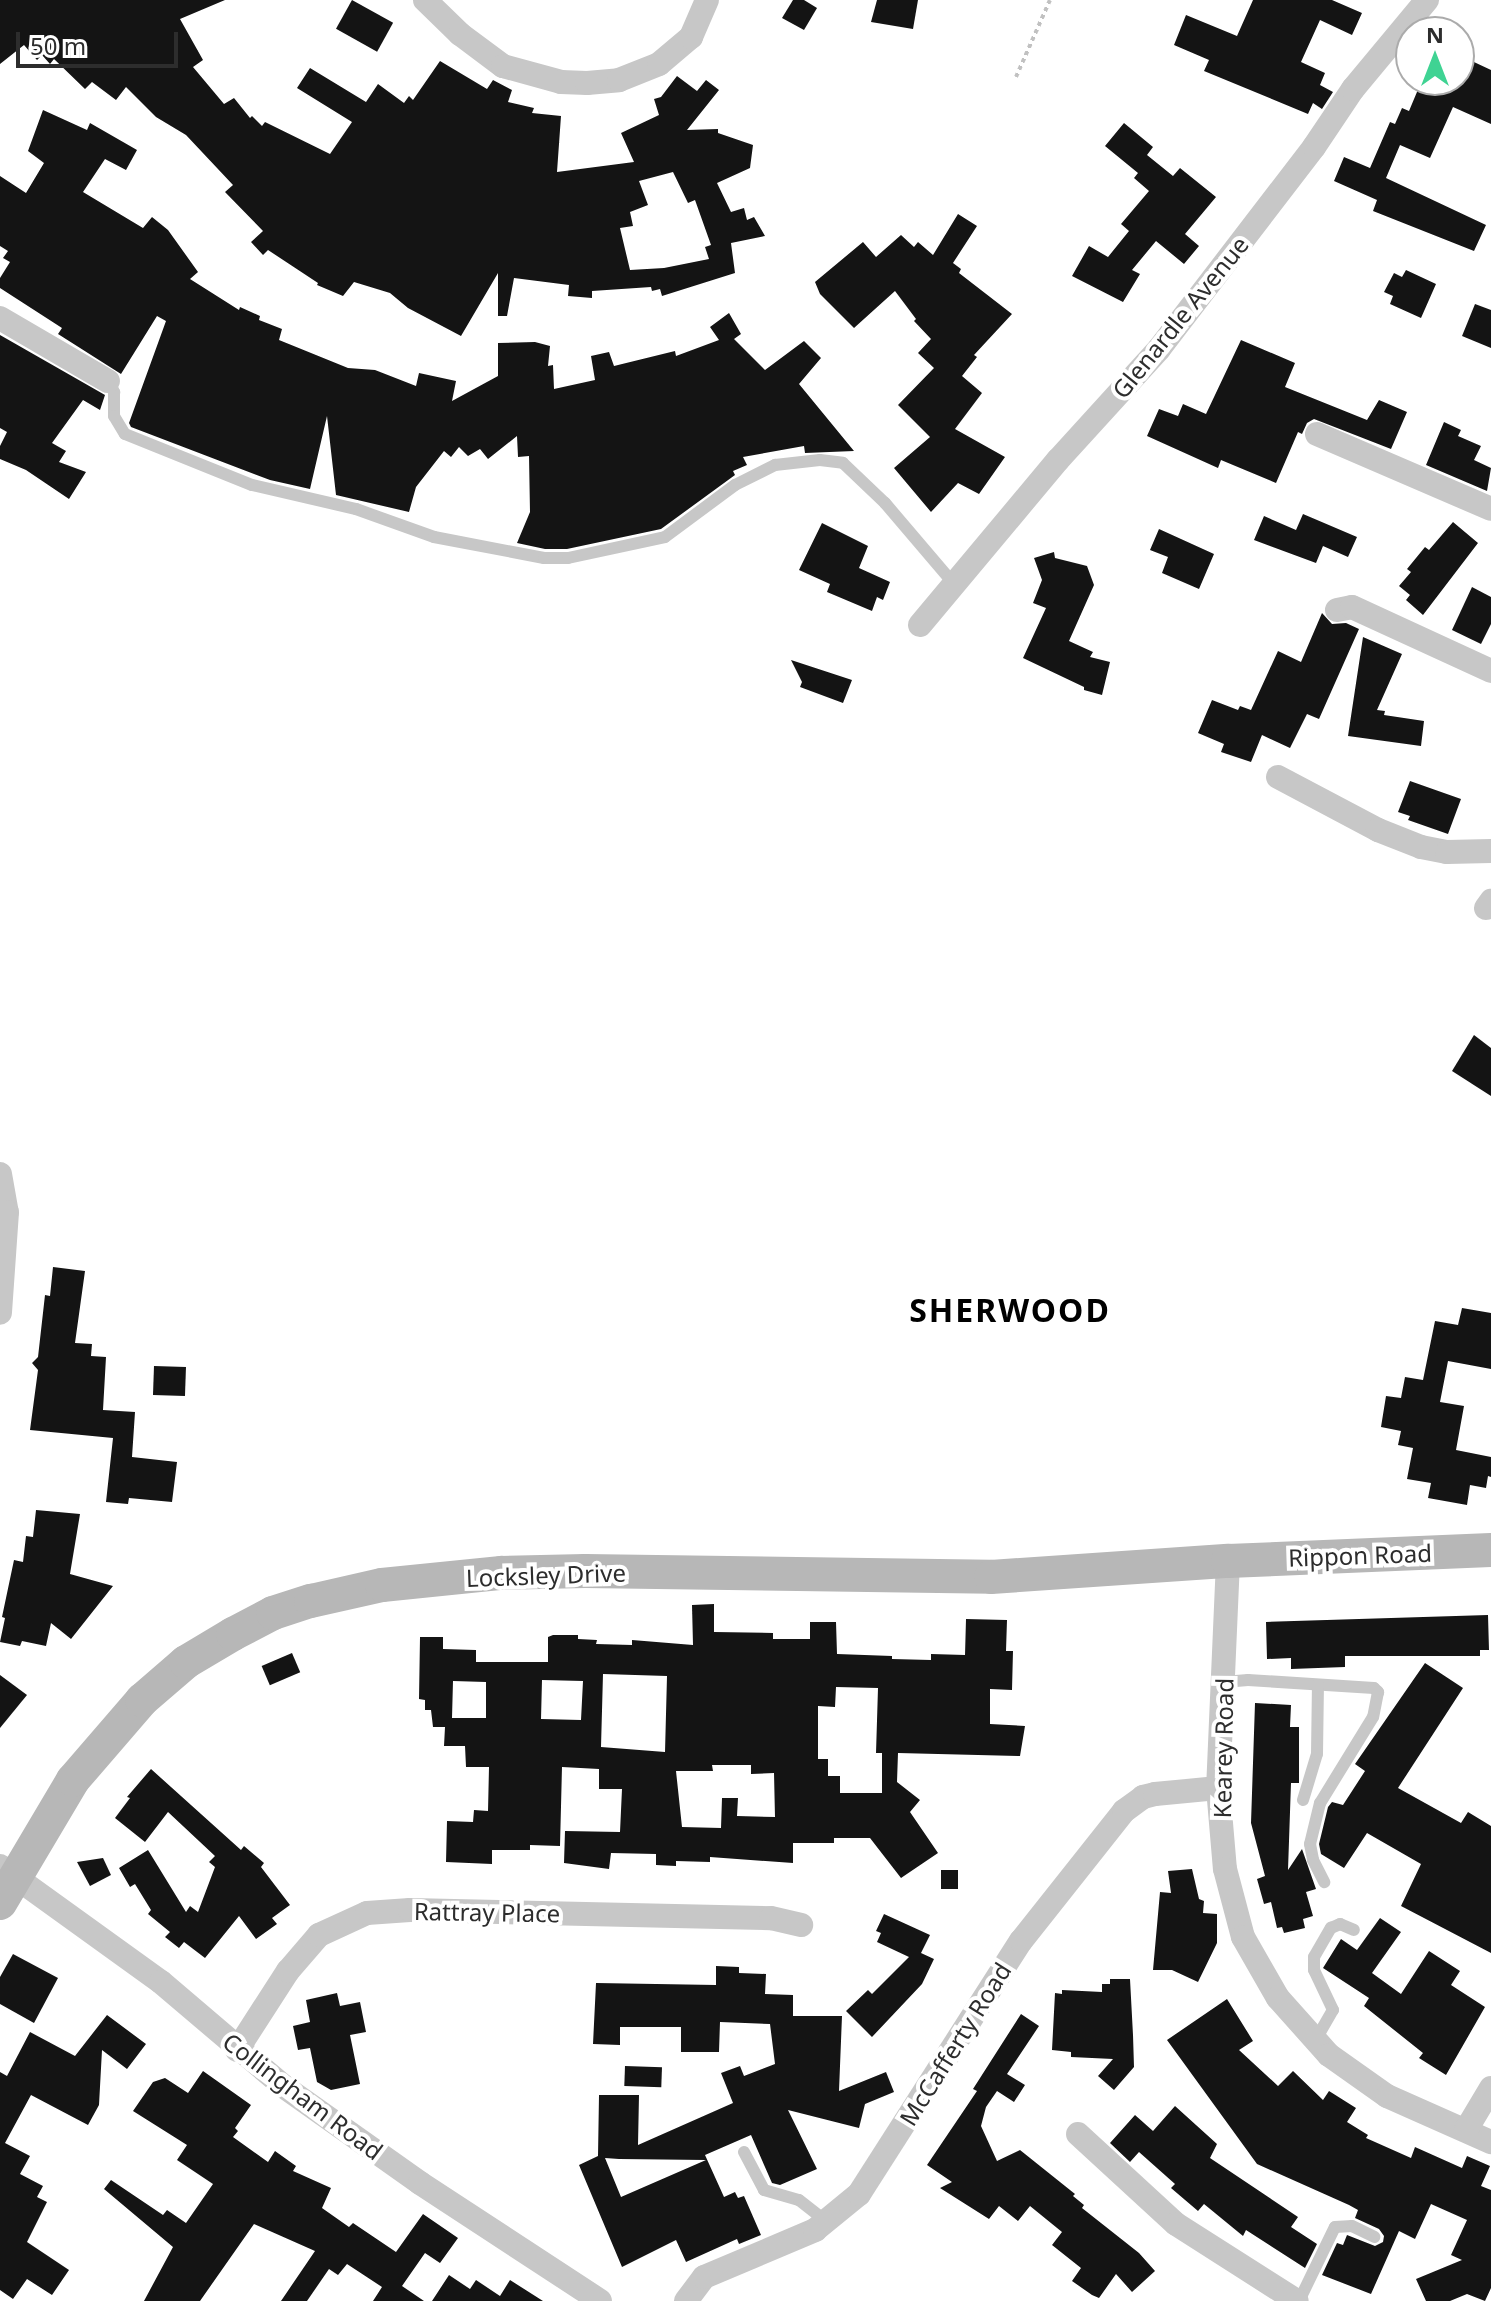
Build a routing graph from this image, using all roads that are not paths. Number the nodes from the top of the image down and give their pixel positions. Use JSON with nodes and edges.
{"nodes":[{"id":1,"x":425,"y":0,"type":"edge"},
{"id":2,"x":707,"y":0,"type":"edge"},
{"id":3,"x":1427,"y":0,"type":"edge"},
{"id":4,"x":0,"y":318,"type":"edge"},
{"id":5,"x":108,"y":381,"type":"joint"},
{"id":6,"x":1317,"y":434,"type":"dead end"},
{"id":7,"x":1491,"y":509,"type":"edge"},
{"id":8,"x":953,"y":583,"type":"junction"},
{"id":9,"x":1337,"y":610,"type":"dead end"},
{"id":10,"x":920,"y":625,"type":"dead end"},
{"id":11,"x":1491,"y":671,"type":"edge"},
{"id":12,"x":1278,"y":777,"type":"dead end"},
{"id":13,"x":1491,"y":851,"type":"edge"},
{"id":14,"x":0,"y":1174,"type":"edge"},
{"id":15,"x":0,"y":1313,"type":"edge"},
{"id":16,"x":1491,"y":1550,"type":"edge"},
{"id":17,"x":1228,"y":1561,"type":"junction"},
{"id":18,"x":1224,"y":1682,"type":"junction"},
{"id":19,"x":1318,"y":1685,"type":"junction"},
{"id":20,"x":1218,"y":1788,"type":"junction"},
{"id":21,"x":1303,"y":1800,"type":"dead end"},
{"id":22,"x":5,"y":1882,"type":"edge"},
{"id":23,"x":1324,"y":1882,"type":"dead end"},
{"id":24,"x":801,"y":1925,"type":"dead end"},
{"id":25,"x":1354,"y":1930,"type":"dead end"},
{"id":26,"x":1315,"y":2041,"type":"junction"},
{"id":27,"x":237,"y":2050,"type":"junction"},
{"id":28,"x":1491,"y":2088,"type":"edge"},
{"id":29,"x":1466,"y":2130,"type":"junction"},
{"id":30,"x":1078,"y":2134,"type":"dead end"},
{"id":31,"x":1491,"y":2142,"type":"edge"},
{"id":32,"x":744,"y":2152,"type":"dead end"},
{"id":33,"x":827,"y":2222,"type":"junction"},
{"id":34,"x":1375,"y":2237,"type":"dead end"},
{"id":35,"x":600,"y":2301,"type":"edge"},
{"id":36,"x":686,"y":2301,"type":"edge"},
{"id":37,"x":1298,"y":2301,"type":"edge"}],
"edges":[{"from":1,"to":2,"type":"street"},
{"from":3,"to":8,"type":"street","name":"Glenardle Avenue"},
{"from":4,"to":5,"type":"street"},
{"from":5,"to":8,"type":"lane"},
{"from":6,"to":7,"type":"street"},
{"from":8,"to":10,"type":"street","name":"Glenardle Avenue"},
{"from":9,"to":11,"type":"street"},
{"from":12,"to":13,"type":"street"},
{"from":14,"to":15,"type":"street"},
{"from":16,"to":17,"type":"street","name":"Rippon Road"},
{"from":17,"to":18,"type":"street","name":"Kearey Road"},
{"from":17,"to":22,"type":"street","name":"Locksley Drive"},
{"from":18,"to":19,"type":"lane"},
{"from":18,"to":20,"type":"street","name":"Kearey Road"},
{"from":19,"to":21,"type":"lane"},
{"from":19,"to":23,"type":"lane"},
{"from":20,"to":26,"type":"street","name":"Kearey Road"},
{"from":20,"to":33,"type":"street","name":"McCafferty Road"},
{"from":22,"to":27,"type":"street","name":"Collingham Road"},
{"from":24,"to":27,"type":"street","name":"Rattray Place"},
{"from":25,"to":26,"type":"lane"},
{"from":26,"to":29,"type":"street","name":"Kearey Road"},
{"from":27,"to":35,"type":"street","name":"Collingham Road"},
{"from":28,"to":29,"type":"street"},
{"from":29,"to":31,"type":"street","name":"Kearey Road"},
{"from":30,"to":37,"type":"street"},
{"from":32,"to":33,"type":"lane"},
{"from":33,"to":36,"type":"street","name":"McCafferty Road"},
{"from":34,"to":37,"type":"lane"}]}
